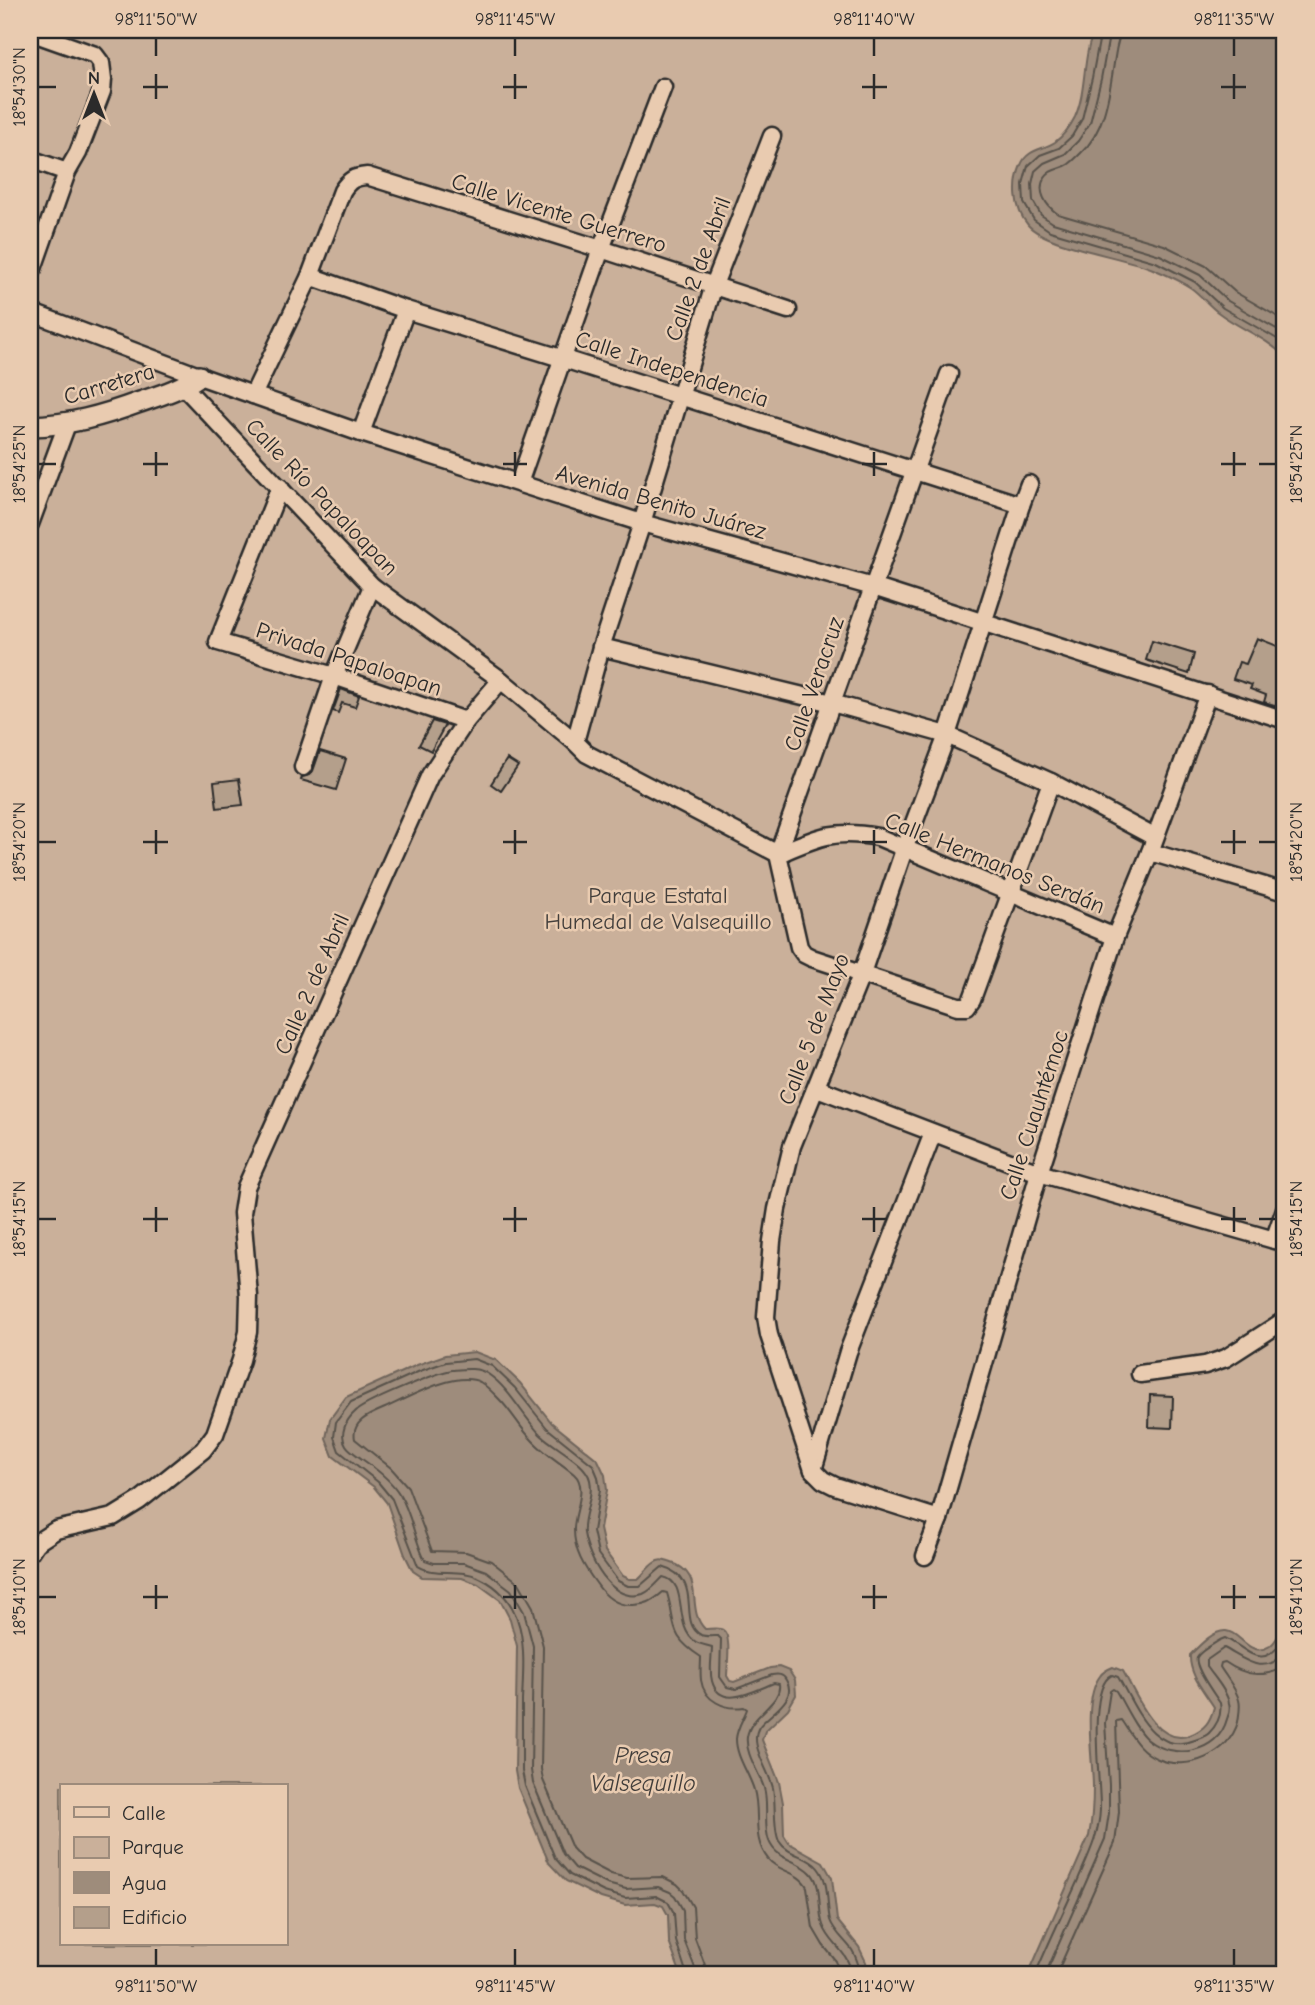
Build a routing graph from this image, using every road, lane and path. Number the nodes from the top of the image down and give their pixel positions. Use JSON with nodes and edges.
{"nodes":[{"id":1,"x":30,"y":32,"type":"edge"},
{"id":2,"x":663,"y":87,"type":"dead end"},
{"id":3,"x":772,"y":136,"type":"dead end"},
{"id":4,"x":30,"y":159,"type":"edge"},
{"id":5,"x":67,"y":172,"type":"junction"},
{"id":6,"x":601,"y":249,"type":"junction"},
{"id":7,"x":310,"y":276,"type":"junction"},
{"id":8,"x":30,"y":277,"type":"edge"},
{"id":9,"x":714,"y":285,"type":"junction"},
{"id":10,"x":406,"y":310,"type":"junction"},
{"id":11,"x":788,"y":310,"type":"dead end"},
{"id":12,"x":30,"y":312,"type":"edge"},
{"id":13,"x":564,"y":359,"type":"junction"},
{"id":14,"x":950,"y":374,"type":"dead end"},
{"id":15,"x":192,"y":382,"type":"junction"},
{"id":16,"x":253,"y":395,"type":"junction"},
{"id":17,"x":679,"y":396,"type":"junction"},
{"id":18,"x":67,"y":424,"type":"junction"},
{"id":19,"x":30,"y":426,"type":"edge"},
{"id":20,"x":361,"y":433,"type":"junction"},
{"id":21,"x":914,"y":471,"type":"junction"},
{"id":22,"x":519,"y":483,"type":"junction"},
{"id":23,"x":1030,"y":484,"type":"dead end"},
{"id":24,"x":280,"y":487,"type":"junction"},
{"id":25,"x":1021,"y":505,"type":"junction"},
{"id":26,"x":642,"y":523,"type":"junction"},
{"id":27,"x":30,"y":524,"type":"edge"},
{"id":28,"x":372,"y":586,"type":"junction"},
{"id":29,"x":873,"y":587,"type":"junction"},
{"id":30,"x":983,"y":622,"type":"junction"},
{"id":31,"x":601,"y":647,"type":"junction"},
{"id":32,"x":334,"y":676,"type":"junction"},
{"id":33,"x":501,"y":680,"type":"junction"},
{"id":34,"x":1208,"y":694,"type":"junction"},
{"id":35,"x":831,"y":702,"type":"junction"},
{"id":36,"x":1285,"y":720,"type":"edge"},
{"id":37,"x":466,"y":721,"type":"junction"},
{"id":38,"x":947,"y":735,"type":"junction"},
{"id":39,"x":575,"y":742,"type":"junction"},
{"id":40,"x":303,"y":767,"type":"dead end"},
{"id":41,"x":1051,"y":782,"type":"junction"},
{"id":42,"x":1152,"y":845,"type":"junction"},
{"id":43,"x":905,"y":847,"type":"junction"},
{"id":44,"x":778,"y":855,"type":"junction"},
{"id":45,"x":1285,"y":892,"type":"edge"},
{"id":46,"x":1010,"y":893,"type":"junction"},
{"id":47,"x":1115,"y":937,"type":"junction"},
{"id":48,"x":862,"y":973,"type":"junction"},
{"id":49,"x":817,"y":1088,"type":"junction"},
{"id":50,"x":933,"y":1133,"type":"junction"},
{"id":51,"x":1038,"y":1173,"type":"junction"},
{"id":52,"x":1285,"y":1209,"type":"edge"},
{"id":53,"x":1280,"y":1241,"type":"edge"},
{"id":54,"x":1285,"y":1320,"type":"edge"},
{"id":55,"x":1140,"y":1374,"type":"dead end"},
{"id":56,"x":813,"y":1470,"type":"junction"},
{"id":57,"x":939,"y":1519,"type":"junction"},
{"id":58,"x":30,"y":1552,"type":"edge"},
{"id":59,"x":925,"y":1556,"type":"dead end"}],
"edges":[{"from":1,"to":5,"type":"street"},
{"from":2,"to":6,"type":"street"},
{"from":3,"to":9,"type":"street","name":"Calle 2 de Abril"},
{"from":4,"to":5,"type":"street"},
{"from":5,"to":8,"type":"street"},
{"from":6,"to":7,"type":"street","name":"Calle Vicente Guerrero"},
{"from":6,"to":9,"type":"street","name":"Calle Vicente Guerrero"},
{"from":6,"to":13,"type":"street"},
{"from":7,"to":10,"type":"street","name":"Calle Independencia"},
{"from":7,"to":16,"type":"street"},
{"from":9,"to":11,"type":"street","name":"Calle Vicente Guerrero"},
{"from":9,"to":17,"type":"street","name":"Calle 2 de Abril"},
{"from":10,"to":13,"type":"street","name":"Calle Independencia"},
{"from":10,"to":20,"type":"street"},
{"from":12,"to":15,"type":"street","name":"Avenida Benito Juárez"},
{"from":13,"to":17,"type":"street","name":"Calle Independencia"},
{"from":13,"to":22,"type":"street"},
{"from":14,"to":21,"type":"street","name":"Calle Veracruz"},
{"from":15,"to":16,"type":"street","name":"Avenida Benito Juárez"},
{"from":15,"to":18,"type":"street","name":"Carretera"},
{"from":15,"to":24,"type":"street","name":"Calle Río Papaloapan"},
{"from":16,"to":20,"type":"street","name":"Avenida Benito Juárez"},
{"from":17,"to":21,"type":"street","name":"Calle Independencia"},
{"from":17,"to":26,"type":"street","name":"Calle 2 de Abril"},
{"from":18,"to":19,"type":"street","name":"Carretera"},
{"from":18,"to":27,"type":"street"},
{"from":20,"to":22,"type":"street","name":"Avenida Benito Juárez"},
{"from":21,"to":25,"type":"street","name":"Calle Independencia"},
{"from":21,"to":29,"type":"street","name":"Calle Veracruz"},
{"from":22,"to":26,"type":"street","name":"Avenida Benito Juárez"},
{"from":23,"to":25,"type":"street","name":"Calle 5 de Mayo"},
{"from":24,"to":28,"type":"street","name":"Calle Río Papaloapan"},
{"from":24,"to":32,"type":"street","name":"Privada Papaloapan"},
{"from":25,"to":30,"type":"street","name":"Calle 5 de Mayo"},
{"from":26,"to":29,"type":"street","name":"Avenida Benito Juárez"},
{"from":26,"to":31,"type":"street","name":"Calle 2 de Abril"},
{"from":28,"to":32,"type":"street"},
{"from":28,"to":33,"type":"street","name":"Calle Río Papaloapan"},
{"from":29,"to":30,"type":"street","name":"Avenida Benito Juárez"},
{"from":29,"to":35,"type":"street","name":"Calle Veracruz"},
{"from":30,"to":34,"type":"street","name":"Avenida Benito Juárez"},
{"from":30,"to":38,"type":"street","name":"Calle 5 de Mayo"},
{"from":31,"to":35,"type":"street"},
{"from":31,"to":39,"type":"street","name":"Calle 2 de Abril"},
{"from":32,"to":37,"type":"street","name":"Privada Papaloapan"},
{"from":32,"to":40,"type":"street"},
{"from":33,"to":37,"type":"street","name":"Calle 2 de Abril"},
{"from":33,"to":39,"type":"street","name":"Calle Río Papaloapan"},
{"from":34,"to":36,"type":"street","name":"Avenida Benito Juárez"},
{"from":34,"to":42,"type":"street","name":"Calle Cuauhtémoc"},
{"from":35,"to":38,"type":"street"},
{"from":35,"to":44,"type":"street","name":"Calle Veracruz"},
{"from":37,"to":58,"type":"street","name":"Calle 2 de Abril"},
{"from":38,"to":41,"type":"street"},
{"from":38,"to":43,"type":"street","name":"Calle 5 de Mayo"},
{"from":39,"to":44,"type":"street","name":"Calle Río Papaloapan"},
{"from":41,"to":42,"type":"street"},
{"from":41,"to":46,"type":"street"},
{"from":42,"to":45,"type":"street"},
{"from":42,"to":47,"type":"street","name":"Calle Cuauhtémoc"},
{"from":43,"to":44,"type":"street","name":"Calle Hermanos Serdán"},
{"from":43,"to":46,"type":"street","name":"Calle Hermanos Serdán"},
{"from":43,"to":48,"type":"street","name":"Calle 5 de Mayo"},
{"from":44,"to":48,"type":"street"},
{"from":46,"to":47,"type":"street","name":"Calle Hermanos Serdán"},
{"from":46,"to":48,"type":"street"},
{"from":47,"to":51,"type":"street","name":"Calle Cuauhtémoc"},
{"from":48,"to":49,"type":"street","name":"Calle 5 de Mayo"},
{"from":49,"to":50,"type":"street"},
{"from":49,"to":56,"type":"street","name":"Calle 5 de Mayo"},
{"from":50,"to":51,"type":"street"},
{"from":50,"to":56,"type":"street"},
{"from":51,"to":53,"type":"street"},
{"from":51,"to":57,"type":"street","name":"Calle Cuauhtémoc"},
{"from":52,"to":53,"type":"street"},
{"from":54,"to":55,"type":"street"},
{"from":56,"to":57,"type":"street"},
{"from":57,"to":59,"type":"street","name":"Calle Cuauhtémoc"}]}
